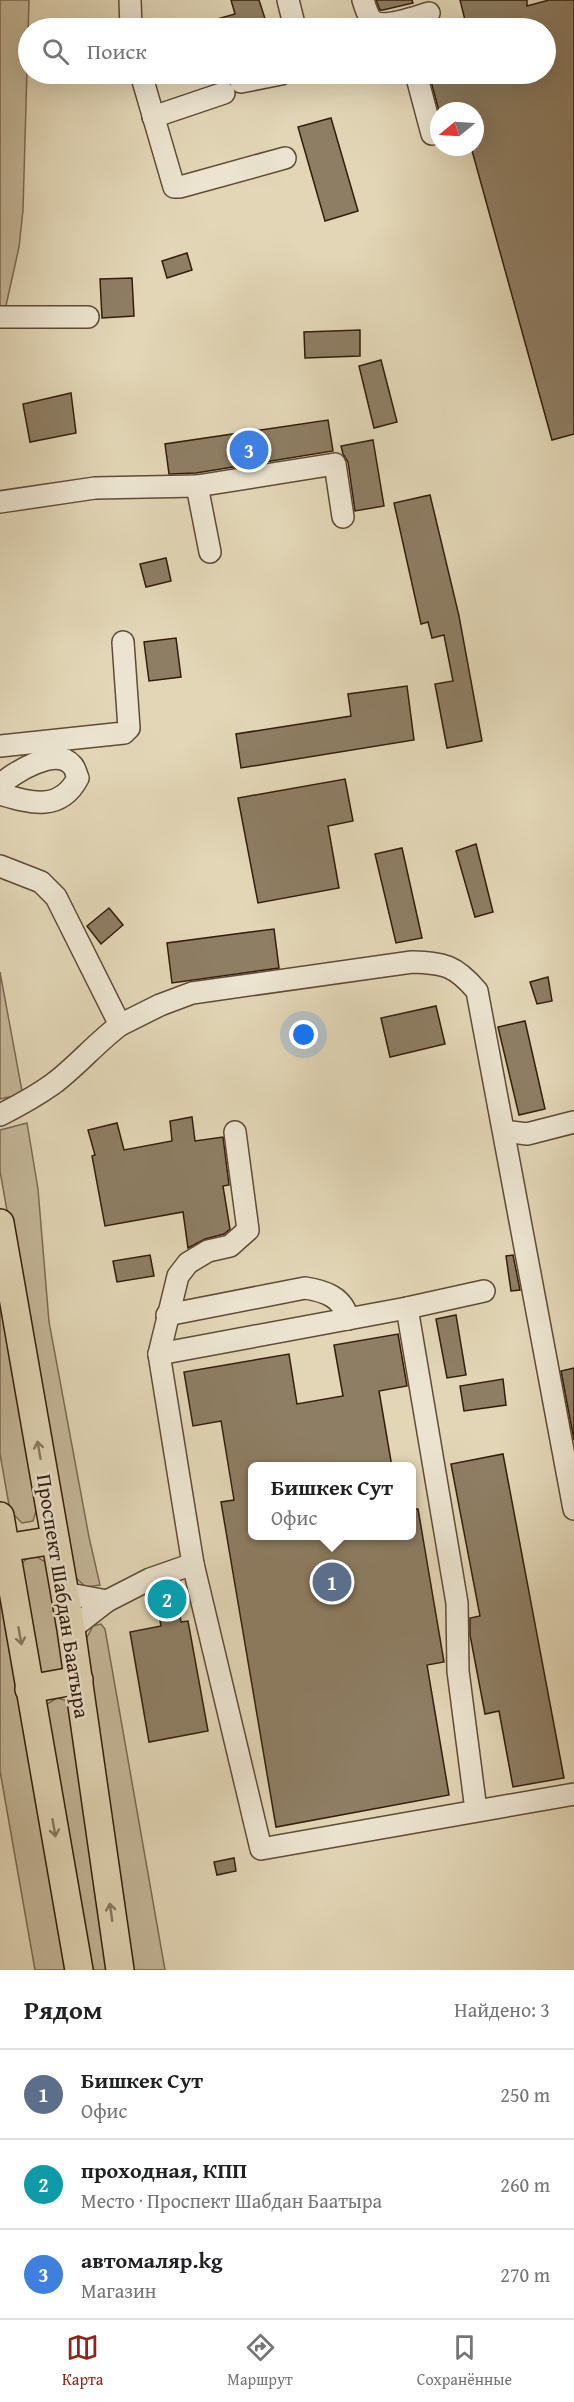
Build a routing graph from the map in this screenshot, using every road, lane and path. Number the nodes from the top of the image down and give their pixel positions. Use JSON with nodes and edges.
{"nodes":[{"id":1,"x":130,"y":0,"type":"edge"},
{"id":2,"x":288,"y":0,"type":"edge"},
{"id":3,"x":363,"y":0,"type":"edge"},
{"id":4,"x":429,"y":13,"type":"dead end"},
{"id":5,"x":131,"y":18,"type":"edge"},
{"id":6,"x":292,"y":18,"type":"edge"},
{"id":7,"x":371,"y":18,"type":"edge"},
{"id":8,"x":418,"y":18,"type":"edge"},
{"id":9,"x":144,"y":84,"type":"edge"},
{"id":10,"x":247,"y":84,"type":"edge"},
{"id":11,"x":419,"y":84,"type":"edge"},
{"id":12,"x":153,"y":117,"type":"junction"},
{"id":13,"x":430,"y":126,"type":"edge"},
{"id":14,"x":285,"y":158,"type":"dead end"},
{"id":15,"x":0,"y":317,"type":"edge"},
{"id":16,"x":88,"y":317,"type":"dead end"},
{"id":17,"x":197,"y":486,"type":"junction"},
{"id":18,"x":0,"y":502,"type":"edge"},
{"id":19,"x":343,"y":517,"type":"dead end"},
{"id":20,"x":210,"y":552,"type":"dead end"},
{"id":21,"x":123,"y":642,"type":"dead end"},
{"id":22,"x":0,"y":746,"type":"edge"},
{"id":23,"x":0,"y":785,"type":"edge"},
{"id":24,"x":0,"y":794,"type":"edge"},
{"id":25,"x":0,"y":866,"type":"edge"},
{"id":26,"x":120,"y":1025,"type":"junction"},
{"id":27,"x":0,"y":1115,"type":"edge"},
{"id":28,"x":574,"y":1122,"type":"edge"},
{"id":29,"x":504,"y":1131,"type":"junction"},
{"id":30,"x":235,"y":1132,"type":"dead end"},
{"id":31,"x":0,"y":1223,"type":"edge"},
{"id":32,"x":484,"y":1291,"type":"dead end"},
{"id":33,"x":407,"y":1308,"type":"junction"},
{"id":34,"x":168,"y":1315,"type":"junction"},
{"id":35,"x":348,"y":1319,"type":"junction"},
{"id":36,"x":159,"y":1354,"type":"junction"},
{"id":37,"x":574,"y":1509,"type":"edge"},
{"id":38,"x":0,"y":1516,"type":"edge"},
{"id":39,"x":55,"y":1540,"type":"junction"},
{"id":40,"x":5,"y":1548,"type":"junction"},
{"id":41,"x":193,"y":1564,"type":"junction"},
{"id":42,"x":64,"y":1593,"type":"junction"},
{"id":43,"x":107,"y":1601,"type":"junction"},
{"id":44,"x":71,"y":1629,"type":"junction"},
{"id":45,"x":79,"y":1680,"type":"junction"},
{"id":46,"x":29,"y":1689,"type":"junction"},
{"id":47,"x":574,"y":1794,"type":"edge"},
{"id":48,"x":476,"y":1810,"type":"junction"},
{"id":49,"x":79,"y":1970,"type":"edge"},
{"id":50,"x":120,"y":1970,"type":"edge"}],
"edges":[{"from":1,"to":5,"type":"lane"},
{"from":2,"to":6,"type":"lane"},
{"from":3,"to":7,"type":"lane"},
{"from":4,"to":8,"type":"lane"},
{"from":9,"to":12,"type":"lane"},
{"from":10,"to":12,"type":"lane"},
{"from":11,"to":13,"type":"lane"},
{"from":12,"to":14,"type":"lane"},
{"from":15,"to":16,"type":"lane"},
{"from":17,"to":18,"type":"lane"},
{"from":17,"to":19,"type":"lane"},
{"from":17,"to":20,"type":"lane"},
{"from":21,"to":22,"type":"lane"},
{"from":23,"to":24,"type":"lane"},
{"from":25,"to":26,"type":"lane"},
{"from":26,"to":27,"type":"lane"},
{"from":26,"to":29,"type":"lane"},
{"from":28,"to":29,"type":"lane"},
{"from":29,"to":37,"type":"lane"},
{"from":30,"to":34,"type":"lane"},
{"from":39,"to":31,"type":"main road","name":"Проспект Шабдан Баатыра","one_way":true},
{"from":32,"to":33,"type":"lane"},
{"from":33,"to":35,"type":"lane"},
{"from":33,"to":48,"type":"lane"},
{"from":34,"to":35,"type":"lane"},
{"from":34,"to":36,"type":"lane"},
{"from":35,"to":36,"type":"lane"},
{"from":36,"to":41,"type":"lane"},
{"from":38,"to":40,"type":"main road"},
{"from":39,"to":40,"type":"main road"},
{"from":39,"to":42,"type":"main road","name":"Проспект Шабдан Баатыра"},
{"from":40,"to":46,"type":"main road","one_way":true},
{"from":41,"to":43,"type":"lane"},
{"from":41,"to":48,"type":"lane"},
{"from":42,"to":43,"type":"lane"},
{"from":42,"to":44,"type":"main road","name":"Проспект Шабдан Баатыра"},
{"from":43,"to":44,"type":"lane"},
{"from":44,"to":45,"type":"main road","name":"Проспект Шабдан Баатыра"},
{"from":45,"to":46,"type":"main road"},
{"from":50,"to":45,"type":"main road","name":"Проспект Шабдан Баатыра","one_way":true},
{"from":46,"to":49,"type":"main road","one_way":true},
{"from":47,"to":48,"type":"lane"}]}
